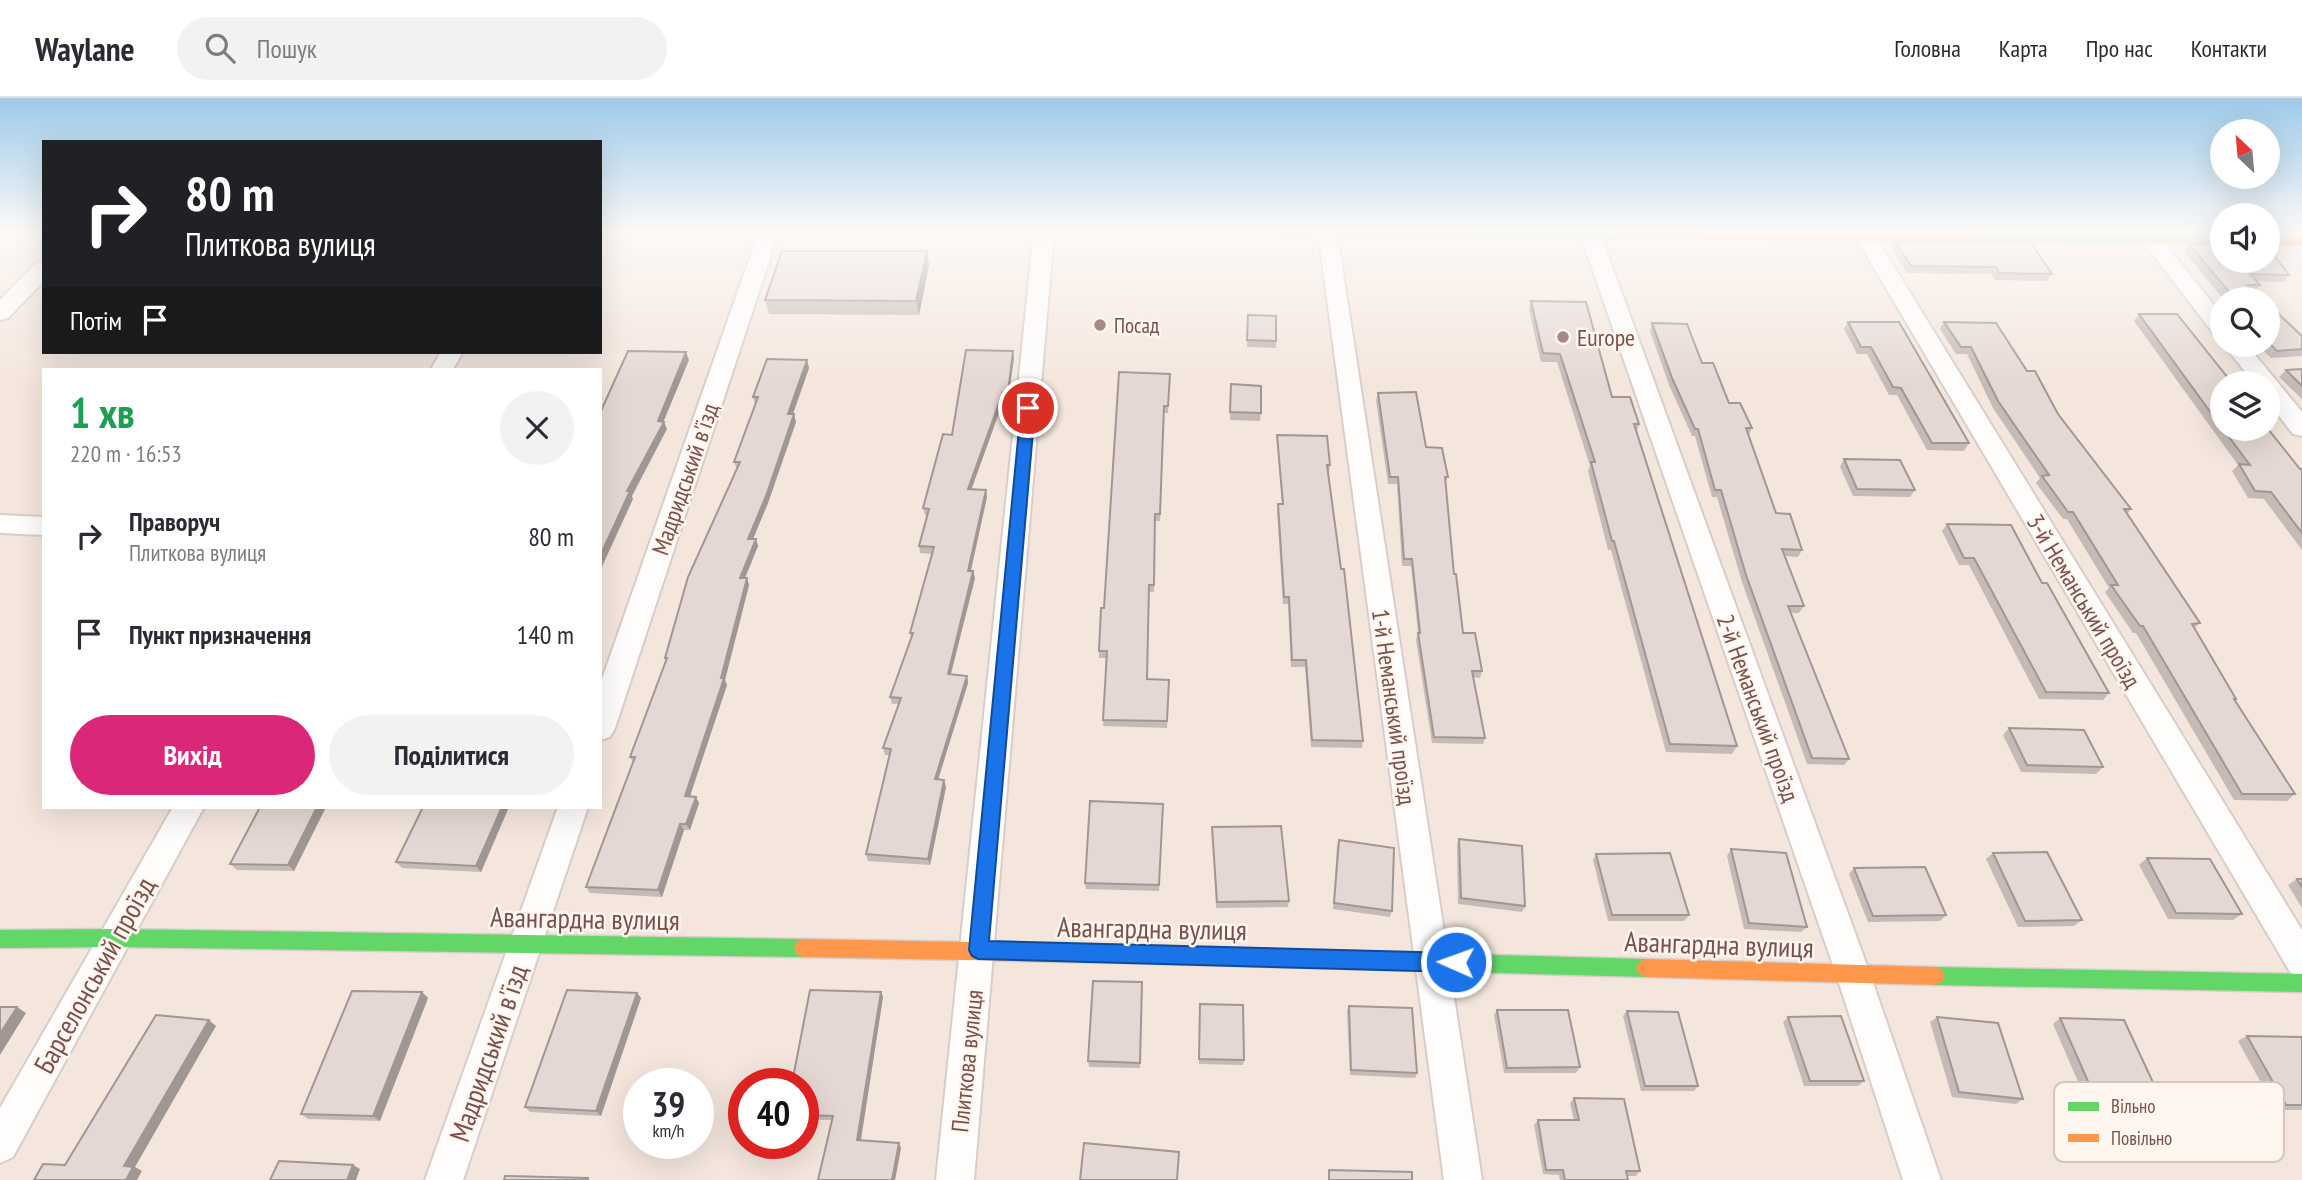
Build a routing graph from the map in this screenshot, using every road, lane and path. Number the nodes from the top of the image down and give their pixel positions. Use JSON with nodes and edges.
{"nodes":[{"id":1,"x":31,"y":281,"type":"edge"},
{"id":2,"x":752,"y":281,"type":"edge"},
{"id":3,"x":1039,"y":281,"type":"edge"},
{"id":4,"x":1334,"y":281,"type":"edge"},
{"id":5,"x":1607,"y":281,"type":"edge"},
{"id":6,"x":1893,"y":281,"type":"edge"},
{"id":7,"x":2184,"y":281,"type":"edge"},
{"id":8,"x":0,"y":313,"type":"edge"},
{"id":9,"x":2210,"y":314,"type":"edge"},
{"id":10,"x":2245,"y":357,"type":"edge"},
{"id":11,"x":2256,"y":371,"type":"edge"},
{"id":12,"x":2280,"y":400,"type":"edge"},
{"id":13,"x":2302,"y":428,"type":"edge"},
{"id":14,"x":0,"y":524,"type":"edge"},
{"id":15,"x":42,"y":526,"type":"edge"},
{"id":16,"x":602,"y":721,"type":"edge"},
{"id":17,"x":188,"y":809,"type":"edge"},
{"id":18,"x":572,"y":809,"type":"edge"},
{"id":19,"x":113,"y":938,"type":"junction"},
{"id":20,"x":0,"y":939,"type":"edge"},
{"id":21,"x":527,"y":943,"type":"junction"},
{"id":22,"x":978,"y":950,"type":"junction"},
{"id":23,"x":2302,"y":961,"type":"edge"},
{"id":24,"x":1430,"y":962,"type":"junction"},
{"id":25,"x":1853,"y":974,"type":"junction"},
{"id":26,"x":2302,"y":983,"type":"edge"},
{"id":27,"x":0,"y":1143,"type":"edge"},
{"id":28,"x":443,"y":1180,"type":"edge"},
{"id":29,"x":955,"y":1180,"type":"edge"},
{"id":30,"x":1463,"y":1180,"type":"edge"},
{"id":31,"x":1922,"y":1180,"type":"edge"}],
"edges":[{"from":1,"to":8,"type":"street"},
{"from":2,"to":16,"type":"street","name":"Мадридський в'їзд"},
{"from":3,"to":22,"type":"street","name":"Плиткова вулиця"},
{"from":4,"to":24,"type":"street","name":"1-й Неманський проїзд"},
{"from":5,"to":25,"type":"street","name":"2-й Неманський проїзд"},
{"from":6,"to":23,"type":"street","name":"3-й Неманський проїзд"},
{"from":7,"to":9,"type":"street"},
{"from":10,"to":11,"type":"street"},
{"from":12,"to":13,"type":"street"},
{"from":14,"to":15,"type":"street"},
{"from":17,"to":19,"type":"street","name":"Барселонський проїзд"},
{"from":18,"to":21,"type":"street","name":"Мадридський в'їзд"},
{"from":19,"to":20,"type":"street","name":"Авангардна вулиця"},
{"from":19,"to":21,"type":"street","name":"Авангардна вулиця"},
{"from":19,"to":27,"type":"street","name":"Барселонський проїзд"},
{"from":21,"to":22,"type":"street","name":"Авангардна вулиця"},
{"from":21,"to":28,"type":"street","name":"Мадридський в'їзд"},
{"from":22,"to":24,"type":"street","name":"Авангардна вулиця"},
{"from":22,"to":29,"type":"street","name":"Плиткова вулиця"},
{"from":24,"to":25,"type":"street","name":"Авангардна вулиця"},
{"from":24,"to":30,"type":"street","name":"1-й Неманський проїзд"},
{"from":25,"to":26,"type":"street","name":"Авангардна вулиця"},
{"from":25,"to":31,"type":"street","name":"2-й Неманський проїзд"}]}
